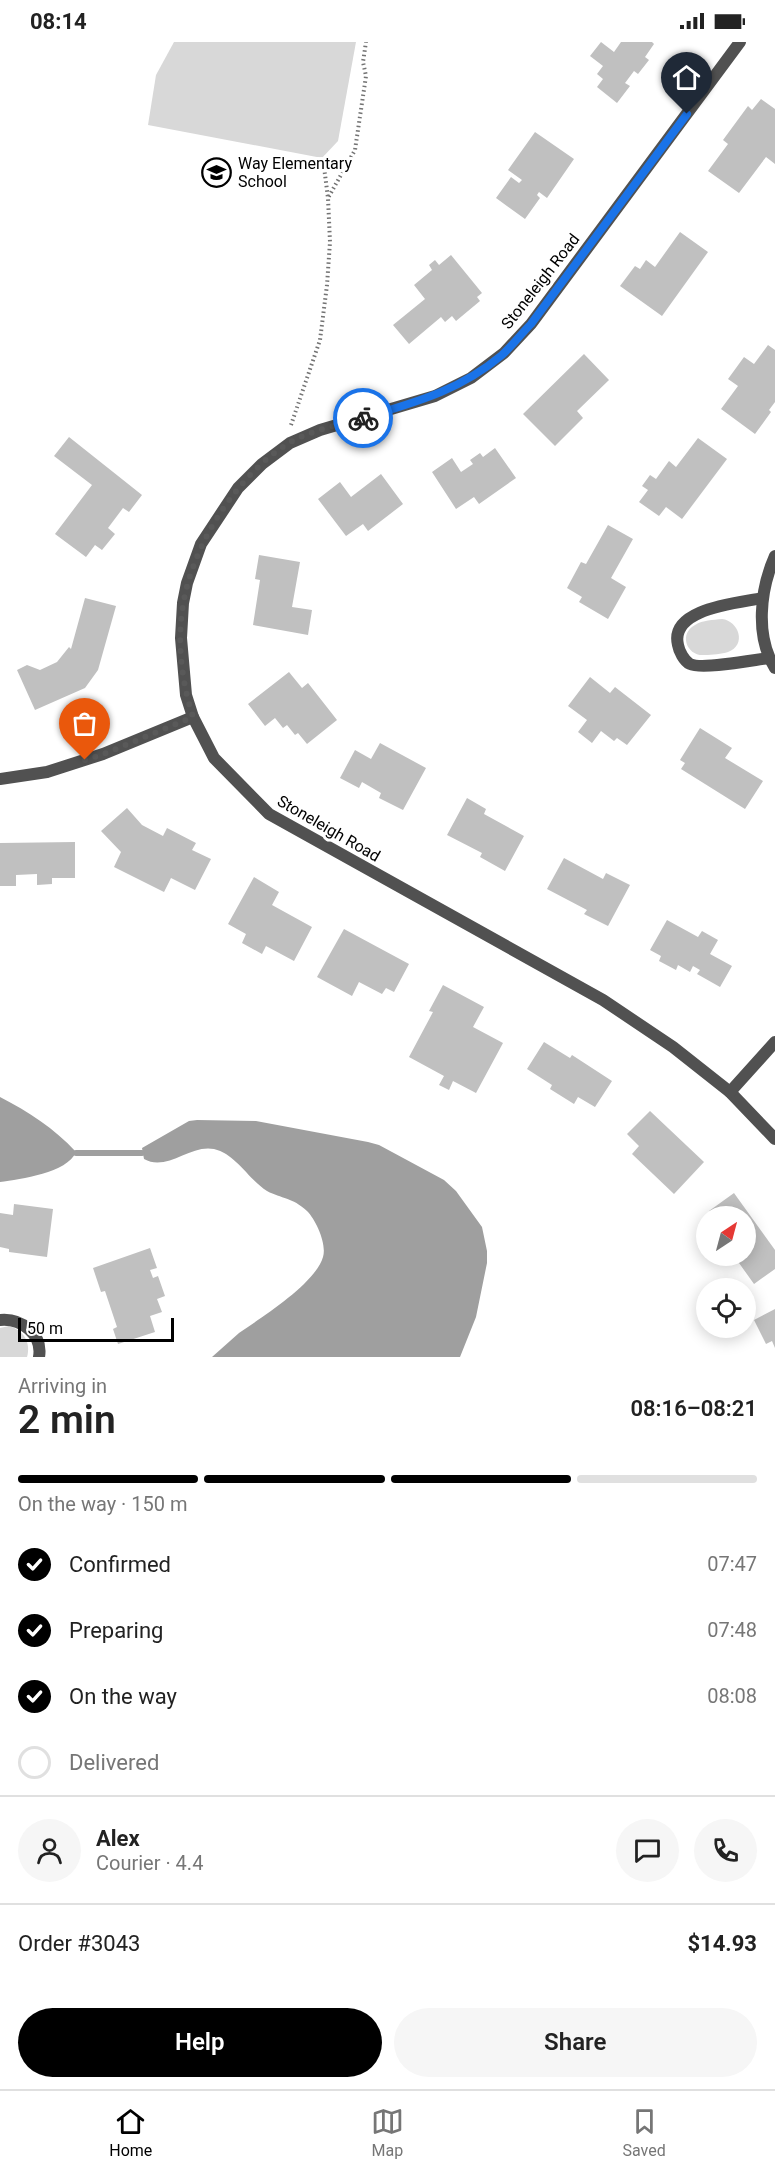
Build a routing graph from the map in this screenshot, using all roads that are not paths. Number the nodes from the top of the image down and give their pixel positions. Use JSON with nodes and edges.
{"nodes":[{"id":1,"x":740,"y":42,"type":"edge"},
{"id":2,"x":775,"y":556,"type":"edge"},
{"id":3,"x":762,"y":598,"type":"junction"},
{"id":4,"x":772,"y":663,"type":"edge"},
{"id":5,"x":193,"y":717,"type":"junction"},
{"id":6,"x":0,"y":779,"type":"edge"},
{"id":7,"x":775,"y":1042,"type":"edge"},
{"id":8,"x":730,"y":1092,"type":"junction"},
{"id":9,"x":775,"y":1139,"type":"edge"},
{"id":10,"x":0,"y":1320,"type":"edge"},
{"id":11,"x":39,"y":1357,"type":"edge"}],
"edges":[{"from":1,"to":5,"type":"street","name":"Stoneleigh Road"},
{"from":2,"to":3,"type":"street"},
{"from":3,"to":4,"type":"street"},
{"from":3,"to":4,"type":"street"},
{"from":5,"to":6,"type":"street"},
{"from":5,"to":8,"type":"street","name":"Stoneleigh Road"},
{"from":7,"to":8,"type":"street"},
{"from":8,"to":9,"type":"street","name":"Stoneleigh Road"},
{"from":10,"to":11,"type":"street"}]}
